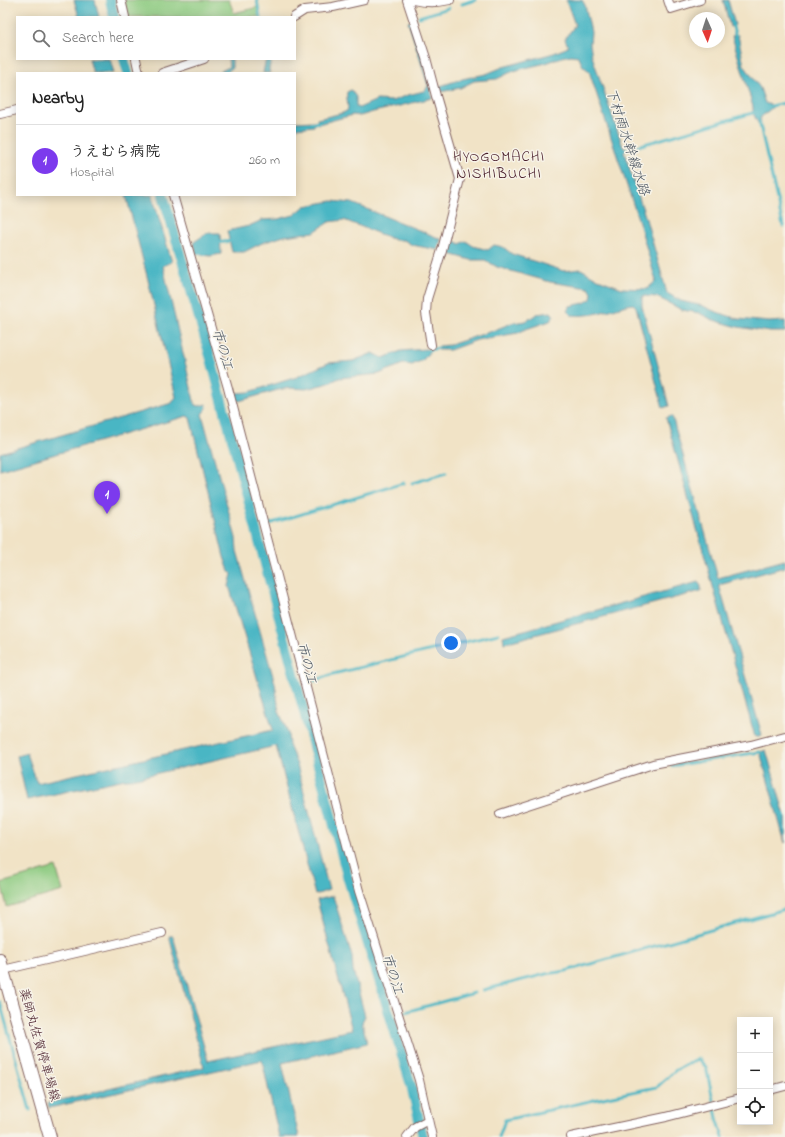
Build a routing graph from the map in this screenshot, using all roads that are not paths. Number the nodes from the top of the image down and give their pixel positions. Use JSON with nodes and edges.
{"nodes":[{"id":1,"x":121,"y":0,"type":"edge"},
{"id":2,"x":364,"y":0,"type":"edge"},
{"id":3,"x":407,"y":0,"type":"edge"},
{"id":4,"x":413,"y":0,"type":"edge"},
{"id":5,"x":450,"y":0,"type":"edge"},
{"id":6,"x":668,"y":0,"type":"edge"},
{"id":7,"x":700,"y":0,"type":"edge"},
{"id":8,"x":347,"y":2,"type":"edge"},
{"id":9,"x":125,"y":16,"type":"edge"},
{"id":10,"x":296,"y":16,"type":"edge"},
{"id":11,"x":136,"y":60,"type":"edge"},
{"id":12,"x":201,"y":60,"type":"edge"},
{"id":13,"x":139,"y":72,"type":"edge"},
{"id":14,"x":165,"y":72,"type":"edge"},
{"id":15,"x":16,"y":110,"type":"edge"},
{"id":16,"x":0,"y":114,"type":"edge"},
{"id":17,"x":173,"y":196,"type":"edge"},
{"id":18,"x":431,"y":345,"type":"dead end"},
{"id":19,"x":785,"y":736,"type":"edge"},
{"id":20,"x":500,"y":814,"type":"dead end"},
{"id":21,"x":162,"y":933,"type":"dead end"},
{"id":22,"x":2,"y":965,"type":"edge"},
{"id":23,"x":785,"y":1086,"type":"edge"},
{"id":24,"x":773,"y":1089,"type":"edge"},
{"id":25,"x":737,"y":1099,"type":"edge"},
{"id":26,"x":428,"y":1120,"type":"junction"},
{"id":27,"x":50,"y":1137,"type":"edge"},
{"id":28,"x":407,"y":1137,"type":"edge"},
{"id":29,"x":432,"y":1137,"type":"edge"},
{"id":30,"x":571,"y":1137,"type":"edge"}],
"edges":[{"from":1,"to":9,"type":"street"},
{"from":2,"to":8,"type":"street"},
{"from":3,"to":18,"type":"street"},
{"from":4,"to":5,"type":"street"},
{"from":6,"to":7,"type":"street"},
{"from":8,"to":10,"type":"street"},
{"from":11,"to":13,"type":"street"},
{"from":12,"to":14,"type":"street"},
{"from":15,"to":16,"type":"street"},
{"from":17,"to":26,"type":"street"},
{"from":19,"to":20,"type":"street"},
{"from":21,"to":22,"type":"street"},
{"from":22,"to":27,"type":"main road","name":"薬師丸佐賀停車場線"},
{"from":23,"to":24,"type":"street"},
{"from":25,"to":30,"type":"street"},
{"from":26,"to":28,"type":"street"},
{"from":26,"to":29,"type":"street"}]}
